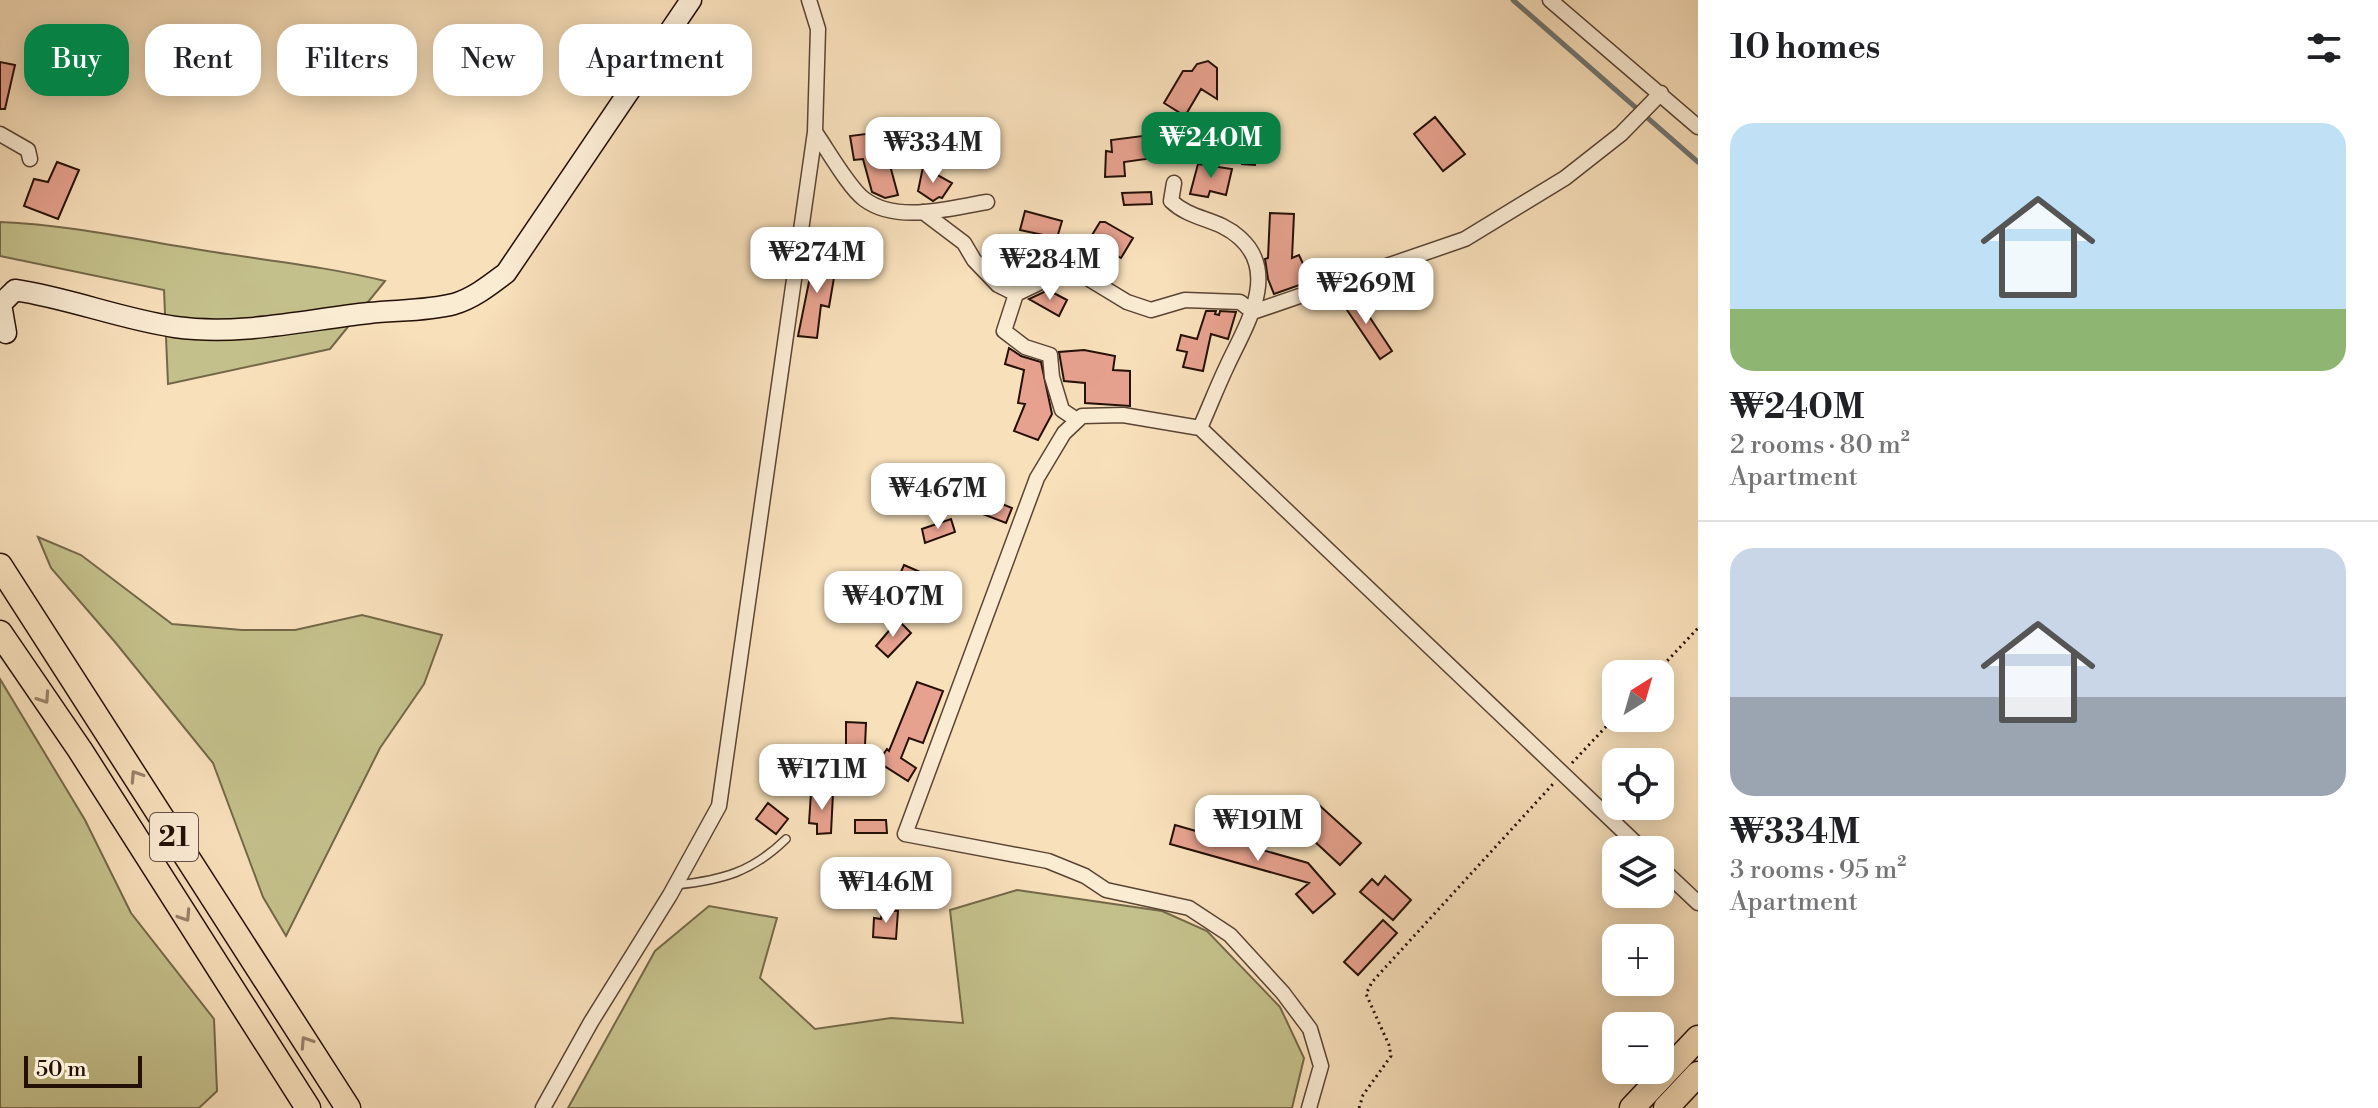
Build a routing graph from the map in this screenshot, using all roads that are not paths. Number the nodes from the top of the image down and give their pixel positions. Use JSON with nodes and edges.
{"nodes":[{"id":1,"x":691,"y":0,"type":"edge"},
{"id":2,"x":809,"y":0,"type":"edge"},
{"id":3,"x":1550,"y":0,"type":"edge"},
{"id":4,"x":1657,"y":97,"type":"junction"},
{"id":5,"x":1698,"y":127,"type":"edge"},
{"id":6,"x":815,"y":132,"type":"junction"},
{"id":7,"x":0,"y":134,"type":"edge"},
{"id":8,"x":30,"y":159,"type":"dead end"},
{"id":9,"x":1174,"y":183,"type":"dead end"},
{"id":10,"x":987,"y":202,"type":"dead end"},
{"id":11,"x":923,"y":212,"type":"junction"},
{"id":12,"x":1016,"y":294,"type":"junction"},
{"id":13,"x":1253,"y":312,"type":"junction"},
{"id":14,"x":6,"y":333,"type":"dead end"},
{"id":15,"x":1077,"y":420,"type":"junction"},
{"id":16,"x":1200,"y":428,"type":"junction"},
{"id":17,"x":0,"y":566,"type":"edge"},
{"id":18,"x":0,"y":633,"type":"edge"},
{"id":19,"x":1628,"y":836,"type":"edge"},
{"id":20,"x":786,"y":839,"type":"dead end"},
{"id":21,"x":1674,"y":880,"type":"edge"},
{"id":22,"x":676,"y":885,"type":"junction"},
{"id":23,"x":1698,"y":903,"type":"edge"},
{"id":24,"x":1698,"y":1038,"type":"edge"},
{"id":25,"x":1698,"y":1074,"type":"edge"},
{"id":26,"x":308,"y":1108,"type":"edge"},
{"id":27,"x":348,"y":1108,"type":"edge"},
{"id":28,"x":543,"y":1108,"type":"edge"},
{"id":29,"x":1309,"y":1108,"type":"edge"},
{"id":30,"x":1632,"y":1108,"type":"edge"},
{"id":31,"x":1666,"y":1108,"type":"edge"}],
"edges":[{"from":1,"to":14,"type":"street"},
{"from":2,"to":6,"type":"street"},
{"from":3,"to":4,"type":"street"},
{"from":4,"to":5,"type":"street"},
{"from":4,"to":13,"type":"street"},
{"from":6,"to":11,"type":"street"},
{"from":6,"to":22,"type":"street"},
{"from":7,"to":8,"type":"street"},
{"from":9,"to":13,"type":"street"},
{"from":10,"to":11,"type":"street"},
{"from":11,"to":12,"type":"street"},
{"from":12,"to":13,"type":"street"},
{"from":12,"to":15,"type":"street"},
{"from":13,"to":16,"type":"street"},
{"from":15,"to":16,"type":"street"},
{"from":15,"to":29,"type":"street"},
{"from":16,"to":19,"type":"street"},
{"from":27,"to":17,"type":"highway","number":"21","one_way":true},
{"from":18,"to":26,"type":"highway","number":"21","one_way":true},
{"from":20,"to":22,"type":"lane"},
{"from":21,"to":23,"type":"street"},
{"from":22,"to":28,"type":"street"},
{"from":24,"to":30,"type":"highway"},
{"from":25,"to":31,"type":"highway"}]}
